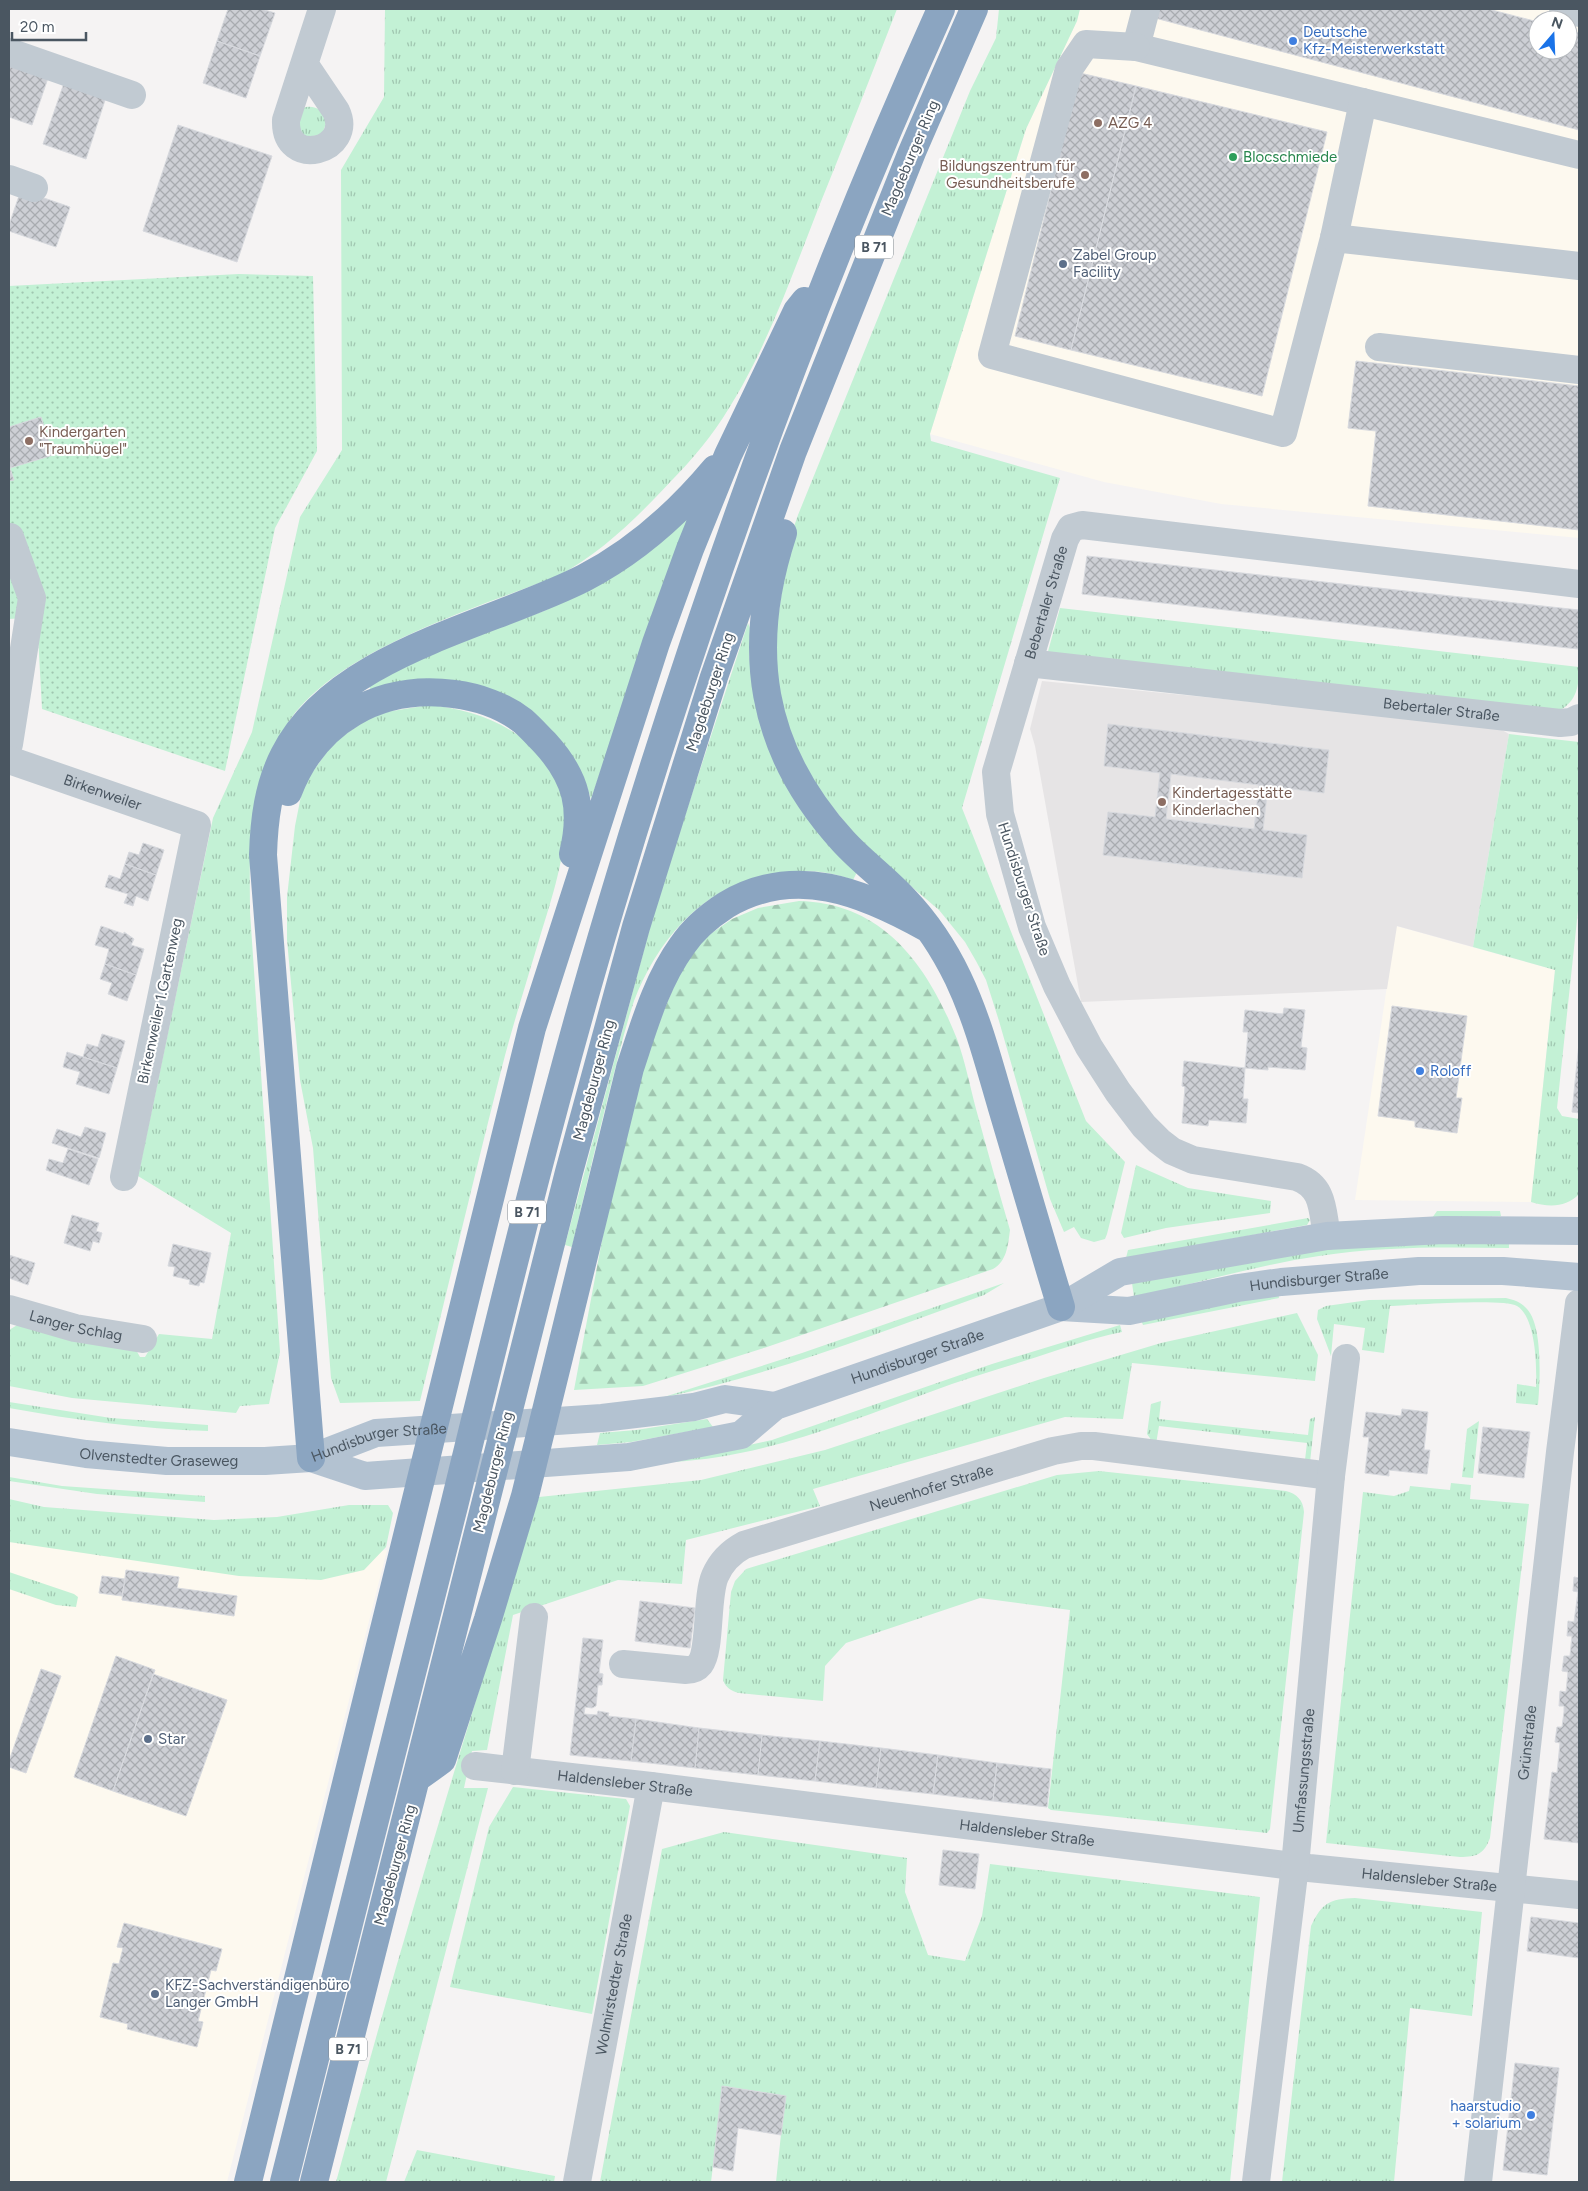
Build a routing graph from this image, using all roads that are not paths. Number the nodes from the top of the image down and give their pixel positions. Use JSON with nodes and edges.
{"nodes":[{"id":1,"x":322,"y":9,"type":"edge"},
{"id":2,"x":941,"y":9,"type":"edge"},
{"id":3,"x":974,"y":9,"type":"edge"},
{"id":4,"x":1146,"y":9,"type":"edge"},
{"id":5,"x":1564,"y":9,"type":"edge"},
{"id":6,"x":1579,"y":13,"type":"edge"},
{"id":7,"x":1136,"y":47,"type":"junction"},
{"id":8,"x":9,"y":52,"type":"edge"},
{"id":9,"x":305,"y":65,"type":"dead end"},
{"id":10,"x":132,"y":95,"type":"dead end"},
{"id":11,"x":1364,"y":102,"type":"junction"},
{"id":12,"x":1579,"y":155,"type":"edge"},
{"id":13,"x":9,"y":179,"type":"edge"},
{"id":14,"x":34,"y":188,"type":"dead end"},
{"id":15,"x":1334,"y":238,"type":"junction"},
{"id":16,"x":835,"y":262,"type":"junction"},
{"id":17,"x":1579,"y":266,"type":"edge"},
{"id":18,"x":1379,"y":346,"type":"dead end"},
{"id":19,"x":1579,"y":370,"type":"edge"},
{"id":20,"x":794,"y":451,"type":"junction"},
{"id":21,"x":728,"y":455,"type":"junction"},
{"id":22,"x":10,"y":537,"type":"edge"},
{"id":23,"x":1579,"y":584,"type":"edge"},
{"id":24,"x":1028,"y":663,"type":"junction"},
{"id":25,"x":1579,"y":718,"type":"edge"},
{"id":26,"x":9,"y":744,"type":"edge"},
{"id":27,"x":9,"y":760,"type":"edge"},
{"id":28,"x":197,"y":824,"type":"joint"},
{"id":29,"x":267,"y":904,"type":"junction"},
{"id":30,"x":566,"y":921,"type":"junction"},
{"id":31,"x":927,"y":928,"type":"junction"},
{"id":32,"x":124,"y":1177,"type":"dead end"},
{"id":33,"x":1579,"y":1231,"type":"edge"},
{"id":34,"x":1327,"y":1236,"type":"junction"},
{"id":35,"x":1579,"y":1277,"type":"edge"},
{"id":36,"x":1579,"y":1304,"type":"edge"},
{"id":37,"x":1061,"y":1307,"type":"junction"},
{"id":38,"x":9,"y":1309,"type":"edge"},
{"id":39,"x":143,"y":1339,"type":"dead end"},
{"id":40,"x":1346,"y":1358,"type":"dead end"},
{"id":41,"x":774,"y":1406,"type":"junction"},
{"id":42,"x":9,"y":1442,"type":"edge"},
{"id":43,"x":1570,"y":1454,"type":"edge"},
{"id":44,"x":310,"y":1458,"type":"junction"},
{"id":45,"x":1331,"y":1476,"type":"junction"},
{"id":46,"x":534,"y":1617,"type":"dead end"},
{"id":47,"x":623,"y":1664,"type":"dead end"},
{"id":48,"x":475,"y":1766,"type":"dead end"},
{"id":49,"x":515,"y":1771,"type":"junction"},
{"id":50,"x":417,"y":1778,"type":"junction"},
{"id":51,"x":651,"y":1786,"type":"junction"},
{"id":52,"x":1295,"y":1866,"type":"junction"},
{"id":53,"x":1513,"y":1887,"type":"junction"},
{"id":54,"x":1579,"y":1895,"type":"edge"},
{"id":55,"x":248,"y":2182,"type":"edge"},
{"id":56,"x":284,"y":2182,"type":"edge"},
{"id":57,"x":314,"y":2182,"type":"edge"},
{"id":58,"x":577,"y":2182,"type":"edge"},
{"id":59,"x":1256,"y":2182,"type":"edge"},
{"id":60,"x":1478,"y":2182,"type":"edge"}],
"edges":[{"from":1,"to":9,"type":"street"},
{"from":2,"to":16,"type":"highway","name":"Magdeburger Ring","number":"B 71"},
{"from":3,"to":20,"type":"highway","name":"Magdeburger Ring","number":"B 71"},
{"from":4,"to":7,"type":"street"},
{"from":5,"to":6,"type":"street"},
{"from":7,"to":11,"type":"street"},
{"from":7,"to":15,"type":"street"},
{"from":8,"to":10,"type":"street"},
{"from":11,"to":12,"type":"street"},
{"from":11,"to":15,"type":"street"},
{"from":13,"to":14,"type":"street"},
{"from":15,"to":17,"type":"street"},
{"from":16,"to":21,"type":"highway"},
{"from":16,"to":56,"type":"highway","name":"Magdeburger Ring","number":"B 71"},
{"from":18,"to":19,"type":"street"},
{"from":20,"to":31,"type":"highway"},
{"from":20,"to":50,"type":"highway","name":"Magdeburger Ring","number":"B 71"},
{"from":21,"to":29,"type":"highway"},
{"from":21,"to":30,"type":"highway"},
{"from":22,"to":26,"type":"street"},
{"from":23,"to":24,"type":"street","name":"Bebertaler Straße"},
{"from":24,"to":25,"type":"street","name":"Bebertaler Straße"},
{"from":24,"to":34,"type":"street","name":"Hundisburger Straße"},
{"from":27,"to":28,"type":"street","name":"Birkenweiler"},
{"from":28,"to":32,"type":"street","name":"Birkenweiler 1.Gartenweg"},
{"from":29,"to":30,"type":"highway"},
{"from":29,"to":44,"type":"highway"},
{"from":30,"to":55,"type":"highway"},
{"from":31,"to":37,"type":"highway"},
{"from":31,"to":50,"type":"highway"},
{"from":33,"to":34,"type":"main road","name":"Hundisburger Straße"},
{"from":34,"to":37,"type":"main road","name":"Hundisburger Straße"},
{"from":35,"to":37,"type":"main road","name":"Hundisburger Straße"},
{"from":36,"to":43,"type":"street","name":"Grünstraße"},
{"from":37,"to":41,"type":"main road","name":"Hundisburger Straße"},
{"from":38,"to":39,"type":"street","name":"Langer Schlag"},
{"from":40,"to":45,"type":"street","name":"Umfassungsstraße"},
{"from":41,"to":44,"type":"main road","name":"Hundisburger Straße"},
{"from":41,"to":44,"type":"main road","name":"Hundisburger Straße"},
{"from":42,"to":44,"type":"main road","name":"Olvenstedter Graseweg"},
{"from":43,"to":53,"type":"street","name":"Grünstraße"},
{"from":45,"to":47,"type":"street","name":"Neuenhofer Straße"},
{"from":45,"to":52,"type":"street","name":"Umfassungsstraße"},
{"from":46,"to":49,"type":"street"},
{"from":48,"to":49,"type":"street","name":"Haldensleber Straße"},
{"from":49,"to":51,"type":"street","name":"Haldensleber Straße"},
{"from":50,"to":57,"type":"highway","name":"Magdeburger Ring","number":"B 71"},
{"from":51,"to":52,"type":"street","name":"Haldensleber Straße"},
{"from":51,"to":58,"type":"street","name":"Wolmirstedter Straße"},
{"from":52,"to":53,"type":"street","name":"Haldensleber Straße"},
{"from":52,"to":59,"type":"street","name":"Umfassungsstraße"},
{"from":53,"to":54,"type":"street","name":"Haldensleber Straße"},
{"from":53,"to":60,"type":"street","name":"Grünstraße"}]}
